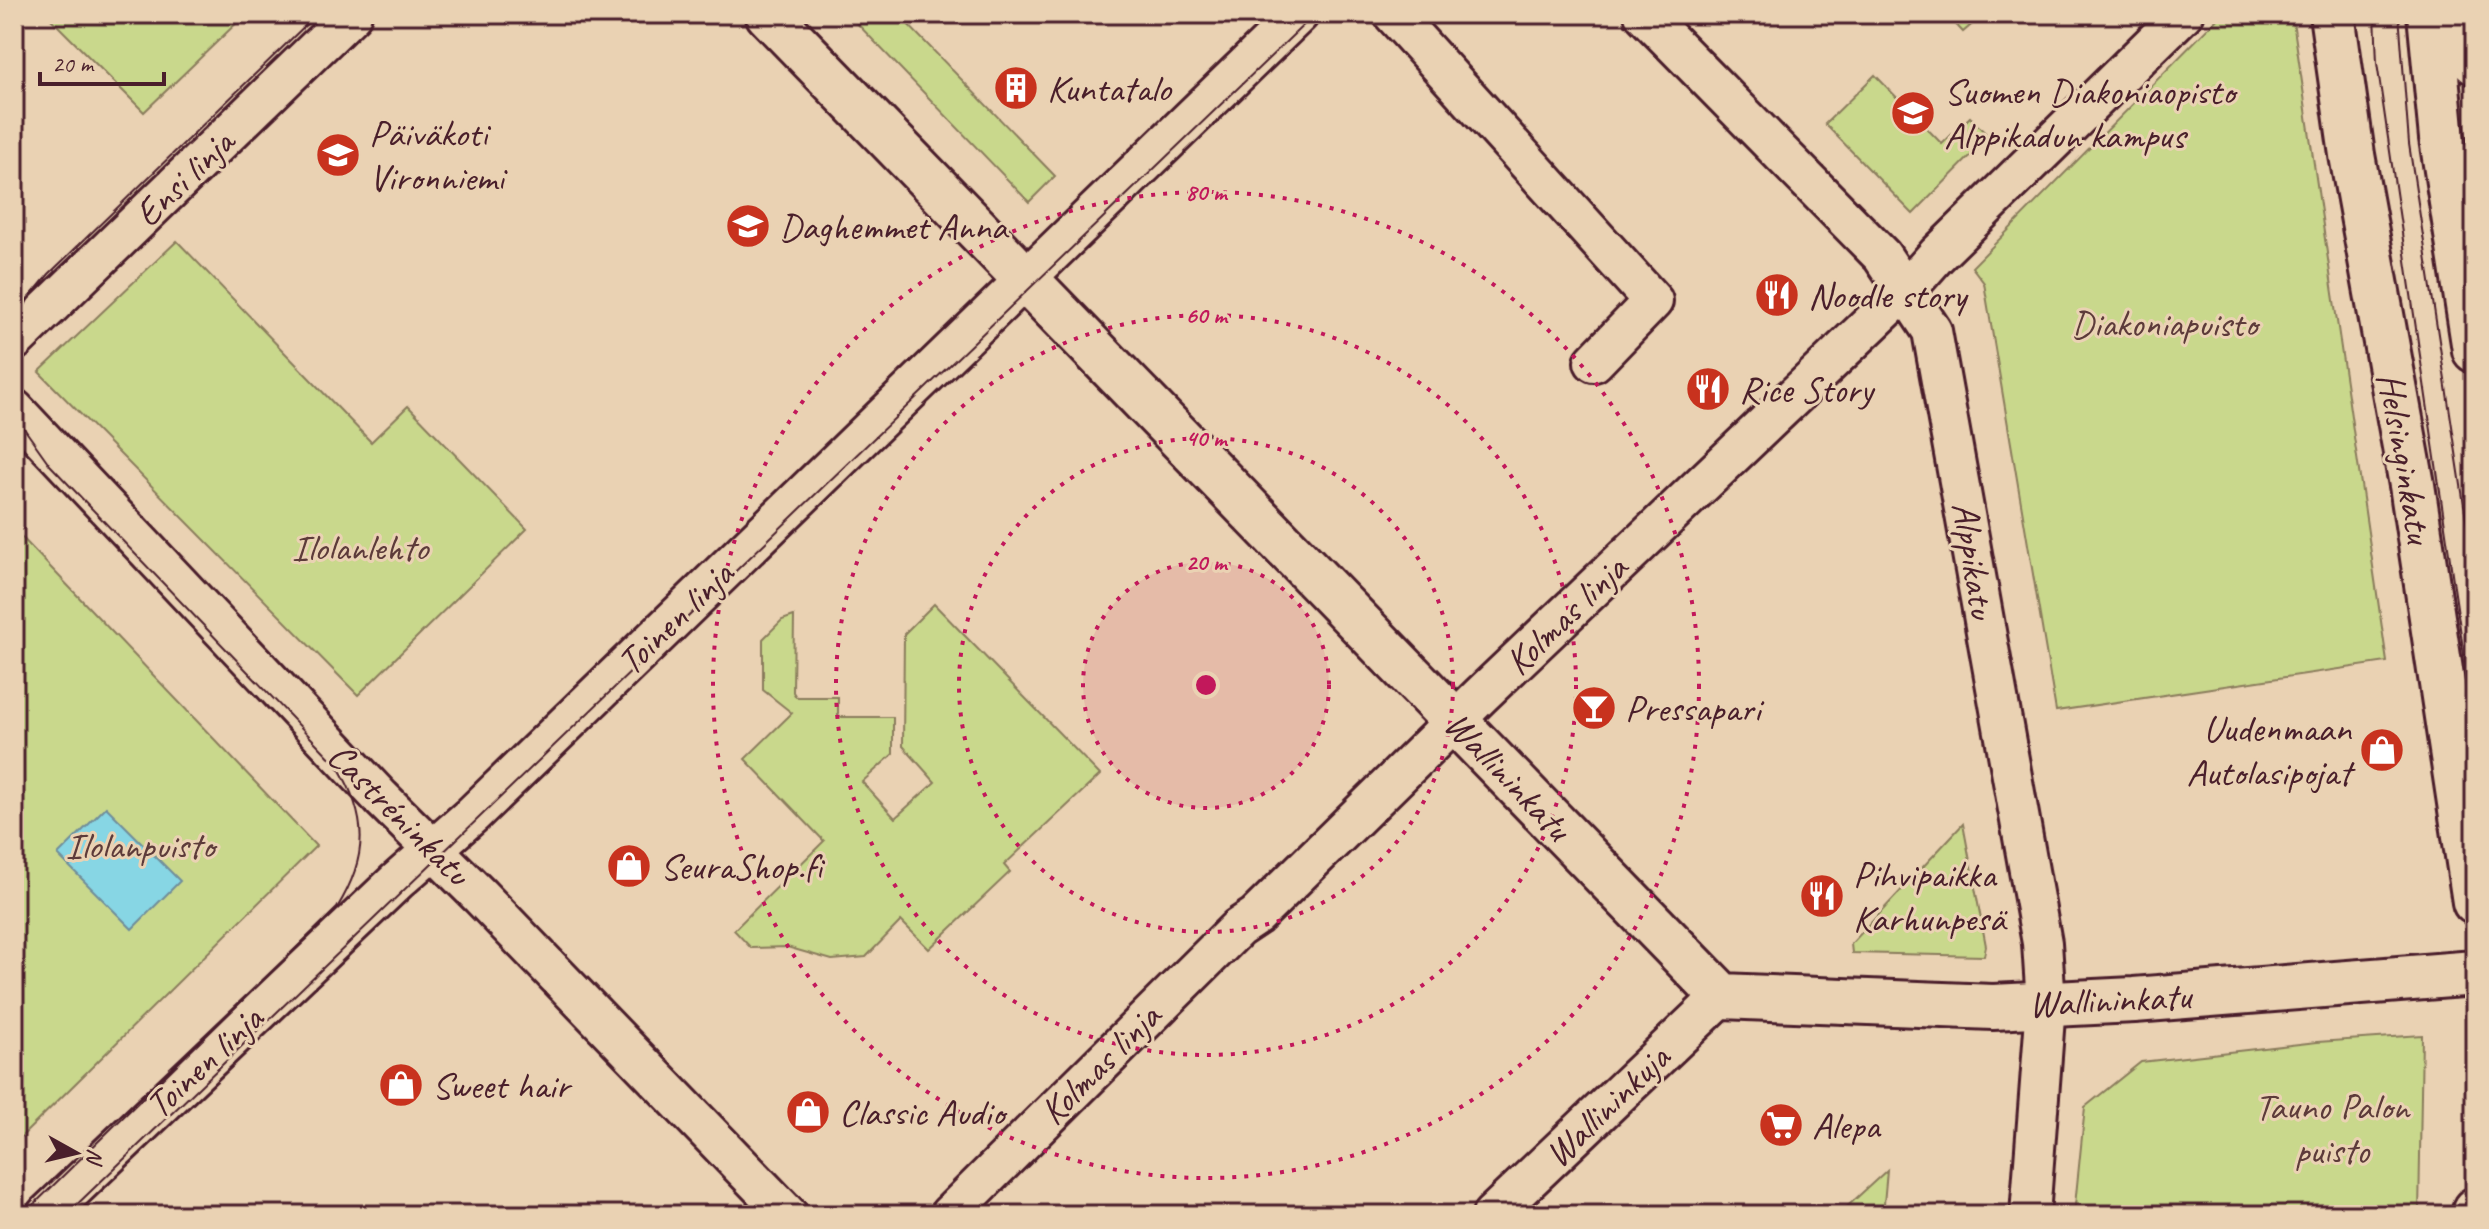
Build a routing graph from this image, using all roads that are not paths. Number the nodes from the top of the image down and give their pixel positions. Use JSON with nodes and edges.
{"nodes":[{"id":1,"x":352,"y":14,"type":"edge"},
{"id":2,"x":768,"y":14,"type":"edge"},
{"id":3,"x":1299,"y":14,"type":"edge"},
{"id":4,"x":1393,"y":14,"type":"edge"},
{"id":5,"x":1644,"y":14,"type":"edge"},
{"id":6,"x":2183,"y":14,"type":"edge"},
{"id":7,"x":2332,"y":14,"type":"edge"},
{"id":8,"x":2430,"y":14,"type":"edge"},
{"id":9,"x":2444,"y":14,"type":"edge"},
{"id":10,"x":2475,"y":62,"type":"edge"},
{"id":11,"x":1026,"y":278,"type":"junction"},
{"id":12,"x":1906,"y":290,"type":"junction"},
{"id":13,"x":14,"y":341,"type":"edge"},
{"id":14,"x":2475,"y":350,"type":"edge"},
{"id":15,"x":1594,"y":362,"type":"dead end"},
{"id":16,"x":14,"y":409,"type":"edge"},
{"id":17,"x":1454,"y":722,"type":"junction"},
{"id":18,"x":433,"y":849,"type":"junction"},
{"id":19,"x":2475,"y":902,"type":"edge"},
{"id":20,"x":2475,"y":973,"type":"edge"},
{"id":21,"x":1722,"y":996,"type":"junction"},
{"id":22,"x":2046,"y":1004,"type":"junction"},
{"id":23,"x":46,"y":1215,"type":"edge"},
{"id":24,"x":788,"y":1215,"type":"edge"},
{"id":25,"x":949,"y":1215,"type":"edge"},
{"id":26,"x":1492,"y":1215,"type":"edge"},
{"id":27,"x":2030,"y":1215,"type":"edge"}],
"edges":[{"from":1,"to":13,"type":"street","name":"Ensi linja"},
{"from":2,"to":11,"type":"main road","name":"Wallininkatu"},
{"from":3,"to":11,"type":"street","name":"Toinen linja"},
{"from":4,"to":15,"type":"street"},
{"from":5,"to":12,"type":"street","name":"Alppikatu"},
{"from":6,"to":12,"type":"street","name":"Kolmas linja"},
{"from":7,"to":19,"type":"main road","name":"Helsinginkatu"},
{"from":8,"to":14,"type":"main road"},
{"from":9,"to":10,"type":"main road"},
{"from":11,"to":17,"type":"main road","name":"Wallininkatu"},
{"from":11,"to":18,"type":"street","name":"Toinen linja"},
{"from":12,"to":17,"type":"street","name":"Kolmas linja"},
{"from":12,"to":22,"type":"street","name":"Alppikatu"},
{"from":16,"to":18,"type":"street","name":"Castréninkatu"},
{"from":17,"to":21,"type":"main road","name":"Wallininkatu"},
{"from":17,"to":25,"type":"street","name":"Kolmas linja"},
{"from":18,"to":23,"type":"street","name":"Toinen linja"},
{"from":18,"to":24,"type":"street","name":"Castréninkatu"},
{"from":20,"to":22,"type":"main road","name":"Wallininkatu"},
{"from":21,"to":22,"type":"main road","name":"Wallininkatu"},
{"from":21,"to":26,"type":"street","name":"Wallininkuja"},
{"from":22,"to":27,"type":"street","name":"Alppikatu"}]}
